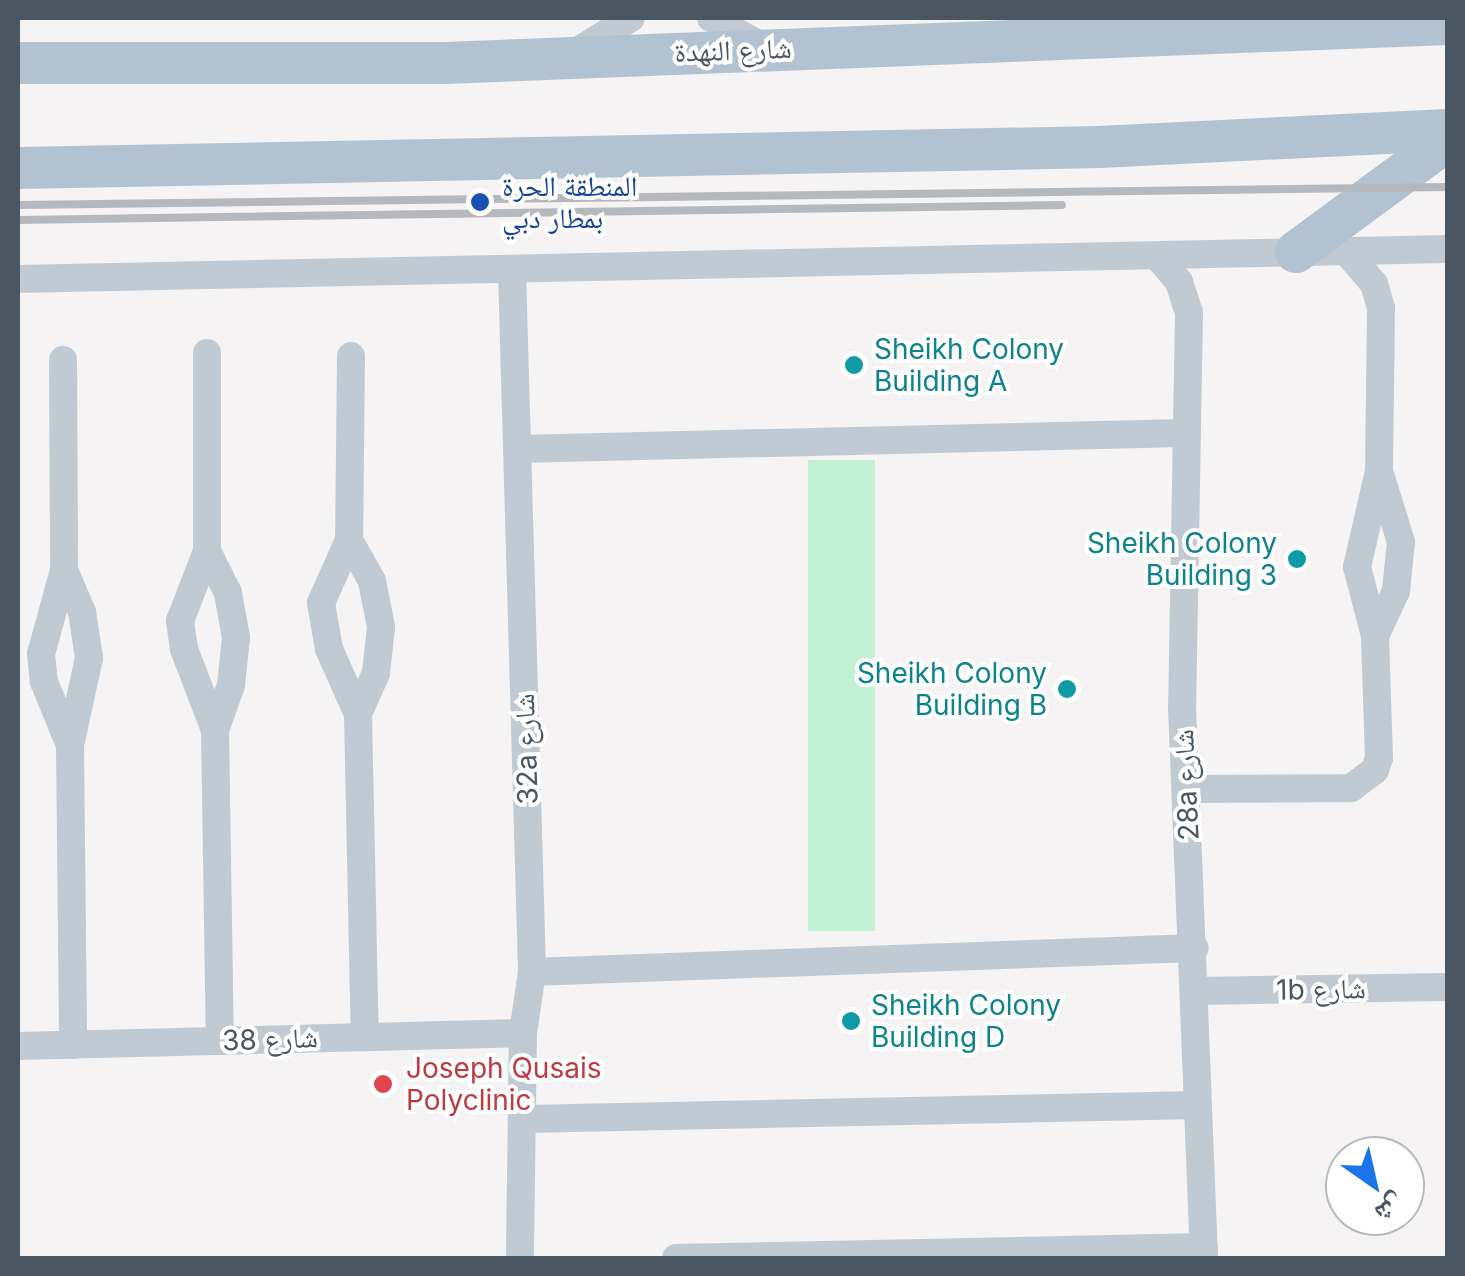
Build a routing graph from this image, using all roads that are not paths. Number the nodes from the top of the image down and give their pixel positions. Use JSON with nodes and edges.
{"nodes":[{"id":1,"x":631,"y":18,"type":"edge"},
{"id":2,"x":711,"y":18,"type":"edge"},
{"id":3,"x":1448,"y":24,"type":"edge"},
{"id":4,"x":920,"y":29,"type":"edge"},
{"id":5,"x":768,"y":49,"type":"junction"},
{"id":6,"x":566,"y":57,"type":"junction"},
{"id":7,"x":18,"y":63,"type":"edge"},
{"id":8,"x":102,"y":68,"type":"junction"},
{"id":9,"x":18,"y":95,"type":"edge"},
{"id":10,"x":1448,"y":130,"type":"edge"},
{"id":11,"x":1448,"y":140,"type":"edge"},
{"id":12,"x":18,"y":168,"type":"edge"},
{"id":13,"x":1448,"y":249,"type":"edge"},
{"id":14,"x":1296,"y":252,"type":"junction"},
{"id":15,"x":1348,"y":252,"type":"junction"},
{"id":16,"x":1220,"y":256,"type":"junction"},
{"id":17,"x":1159,"y":258,"type":"junction"},
{"id":18,"x":512,"y":272,"type":"junction"},
{"id":19,"x":18,"y":279,"type":"edge"},
{"id":20,"x":1189,"y":312,"type":"junction"},
{"id":21,"x":206,"y":353,"type":"dead end"},
{"id":22,"x":351,"y":356,"type":"dead end"},
{"id":23,"x":63,"y":360,"type":"dead end"},
{"id":24,"x":1186,"y":433,"type":"junction"},
{"id":25,"x":520,"y":449,"type":"junction"},
{"id":26,"x":1379,"y":472,"type":"junction"},
{"id":27,"x":349,"y":540,"type":"junction"},
{"id":28,"x":207,"y":551,"type":"junction"},
{"id":29,"x":64,"y":570,"type":"junction"},
{"id":30,"x":1375,"y":636,"type":"junction"},
{"id":31,"x":358,"y":714,"type":"junction"},
{"id":32,"x":214,"y":730,"type":"junction"},
{"id":33,"x":70,"y":745,"type":"junction"},
{"id":34,"x":1186,"y":789,"type":"junction"},
{"id":35,"x":1195,"y":948,"type":"junction"},
{"id":36,"x":532,"y":972,"type":"junction"},
{"id":37,"x":1448,"y":987,"type":"edge"},
{"id":38,"x":1196,"y":991,"type":"junction"},
{"id":39,"x":523,"y":1032,"type":"junction"},
{"id":40,"x":364,"y":1037,"type":"junction"},
{"id":41,"x":220,"y":1041,"type":"junction"},
{"id":42,"x":72,"y":1045,"type":"junction"},
{"id":43,"x":18,"y":1046,"type":"edge"},
{"id":44,"x":1198,"y":1105,"type":"junction"},
{"id":45,"x":525,"y":1119,"type":"junction"},
{"id":46,"x":524,"y":1225,"type":"junction"},
{"id":47,"x":1204,"y":1253,"type":"edge"},
{"id":48,"x":520,"y":1258,"type":"edge"},
{"id":49,"x":531,"y":1258,"type":"edge"},
{"id":50,"x":676,"y":1258,"type":"edge"}],
"edges":[{"from":1,"to":6,"type":"street"},
{"from":2,"to":5,"type":"street"},
{"from":3,"to":4,"type":"main road","name":"شارع النهدة"},
{"from":4,"to":5,"type":"main road","name":"شارع النهدة"},
{"from":5,"to":6,"type":"main road","name":"شارع النهدة"},
{"from":6,"to":8,"type":"main road","name":"شارع النهدة"},
{"from":7,"to":8,"type":"main road","name":"شارع النهدة"},
{"from":8,"to":9,"type":"main road"},
{"from":10,"to":12,"type":"main road"},
{"from":11,"to":14,"type":"main road"},
{"from":13,"to":15,"type":"street"},
{"from":14,"to":15,"type":"street"},
{"from":14,"to":16,"type":"street"},
{"from":15,"to":26,"type":"street"},
{"from":16,"to":17,"type":"street"},
{"from":16,"to":20,"type":"street","name":"28a شارع"},
{"from":17,"to":18,"type":"street"},
{"from":17,"to":20,"type":"street","name":"28a شارع"},
{"from":18,"to":19,"type":"street"},
{"from":18,"to":25,"type":"street","name":"32a شارع"},
{"from":20,"to":24,"type":"street","name":"28a شارع"},
{"from":21,"to":28,"type":"street"},
{"from":22,"to":27,"type":"street"},
{"from":23,"to":29,"type":"street"},
{"from":24,"to":25,"type":"street"},
{"from":24,"to":34,"type":"street","name":"28a شارع"},
{"from":25,"to":36,"type":"street","name":"32a شارع"},
{"from":26,"to":30,"type":"street"},
{"from":26,"to":30,"type":"street"},
{"from":27,"to":31,"type":"street"},
{"from":27,"to":31,"type":"street"},
{"from":28,"to":32,"type":"street"},
{"from":28,"to":32,"type":"street"},
{"from":29,"to":33,"type":"street"},
{"from":29,"to":33,"type":"street"},
{"from":30,"to":34,"type":"street"},
{"from":31,"to":40,"type":"street"},
{"from":32,"to":41,"type":"street"},
{"from":33,"to":42,"type":"street"},
{"from":34,"to":35,"type":"street","name":"28a شارع"},
{"from":35,"to":36,"type":"street"},
{"from":35,"to":38,"type":"street","name":"28a شارع"},
{"from":36,"to":39,"type":"street","name":"32a شارع"},
{"from":37,"to":38,"type":"street","name":"1b شارع"},
{"from":38,"to":44,"type":"street","name":"28a شارع"},
{"from":39,"to":40,"type":"street","name":"شارع 38"},
{"from":39,"to":45,"type":"street","name":"32a شارع"},
{"from":40,"to":41,"type":"street","name":"شارع 38"},
{"from":41,"to":42,"type":"street","name":"شارع 38"},
{"from":42,"to":43,"type":"street","name":"شارع 38"},
{"from":44,"to":45,"type":"street"},
{"from":44,"to":47,"type":"street","name":"28a شارع"},
{"from":45,"to":46,"type":"street","name":"32a شارع"},
{"from":46,"to":48,"type":"street","name":"32a شارع"},
{"from":46,"to":49,"type":"street","name":"32a شارع"},
{"from":47,"to":50,"type":"street"}]}
